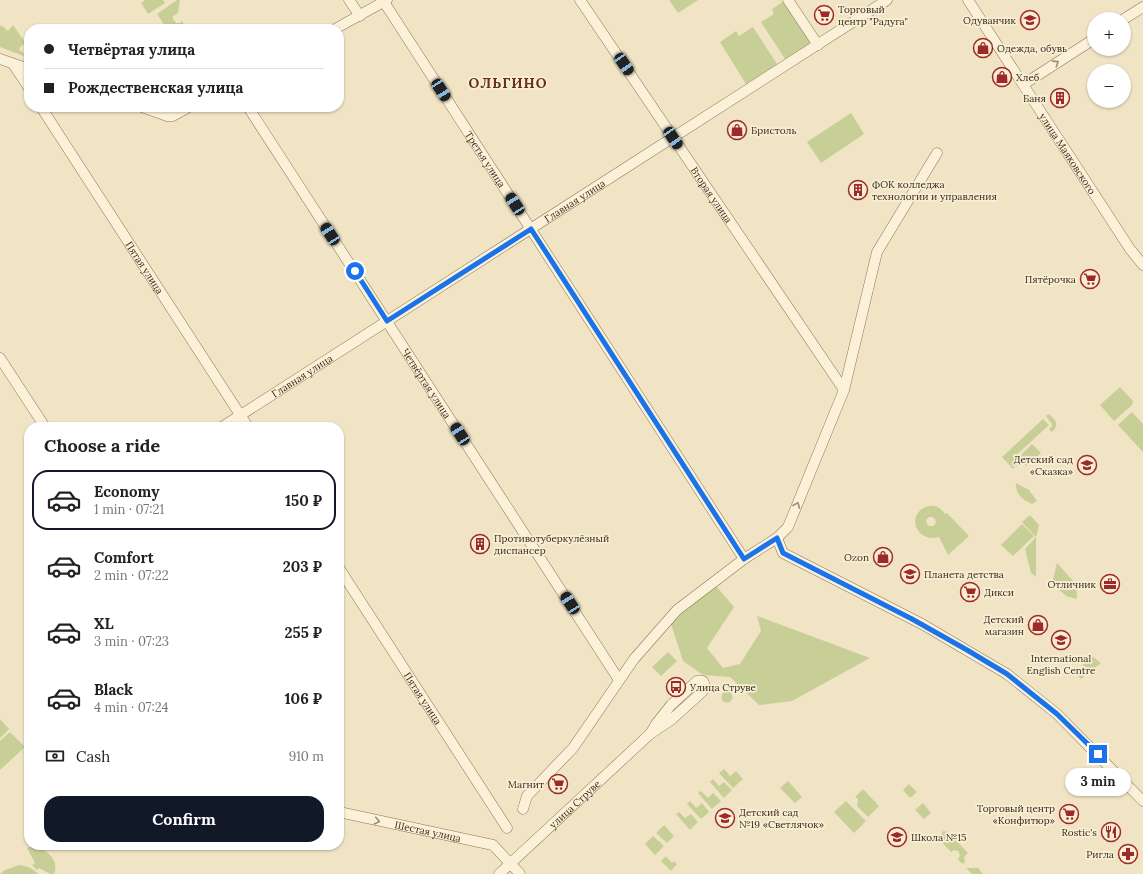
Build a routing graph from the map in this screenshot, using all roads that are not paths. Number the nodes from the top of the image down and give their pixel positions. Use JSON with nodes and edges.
{"nodes":[{"id":1,"x":349,"y":0,"type":"edge"},
{"id":2,"x":580,"y":0,"type":"edge"},
{"id":3,"x":788,"y":0,"type":"edge"},
{"id":4,"x":887,"y":0,"type":"edge"},
{"id":5,"x":968,"y":0,"type":"edge"},
{"id":6,"x":385,"y":1,"type":"edge"},
{"id":7,"x":1143,"y":7,"type":"edge"},
{"id":8,"x":1131,"y":15,"type":"edge"},
{"id":9,"x":360,"y":16,"type":"junction"},
{"id":10,"x":344,"y":24,"type":"edge"},
{"id":11,"x":1087,"y":44,"type":"edge"},
{"id":12,"x":818,"y":45,"type":"junction"},
{"id":13,"x":0,"y":59,"type":"edge"},
{"id":14,"x":13,"y":64,"type":"junction"},
{"id":15,"x":24,"y":67,"type":"edge"},
{"id":16,"x":24,"y":80,"type":"edge"},
{"id":17,"x":1024,"y":84,"type":"junction"},
{"id":18,"x":44,"y":112,"type":"edge"},
{"id":19,"x":156,"y":112,"type":"edge"},
{"id":20,"x":180,"y":112,"type":"edge"},
{"id":21,"x":251,"y":112,"type":"edge"},
{"id":22,"x":673,"y":138,"type":"junction"},
{"id":23,"x":937,"y":152,"type":"dead end"},
{"id":24,"x":531,"y":229,"type":"junction"},
{"id":25,"x":1143,"y":265,"type":"edge"},
{"id":26,"x":387,"y":321,"type":"junction"},
{"id":27,"x":0,"y":358,"type":"edge"},
{"id":28,"x":844,"y":390,"type":"junction"},
{"id":29,"x":240,"y":415,"type":"junction"},
{"id":30,"x":42,"y":422,"type":"edge"},
{"id":31,"x":230,"y":422,"type":"edge"},
{"id":32,"x":245,"y":422,"type":"edge"},
{"id":33,"x":777,"y":538,"type":"junction"},
{"id":34,"x":744,"y":559,"type":"junction"},
{"id":35,"x":344,"y":576,"type":"edge"},
{"id":36,"x":619,"y":680,"type":"junction"},
{"id":37,"x":650,"y":734,"type":"junction"},
{"id":38,"x":1143,"y":801,"type":"edge"},
{"id":39,"x":523,"y":809,"type":"dead end"},
{"id":40,"x":344,"y":813,"type":"edge"},
{"id":41,"x":507,"y":828,"type":"dead end"},
{"id":42,"x":510,"y":863,"type":"junction"},
{"id":43,"x":498,"y":874,"type":"edge"},
{"id":44,"x":520,"y":874,"type":"edge"}],
"edges":[{"from":1,"to":9,"type":"street"},
{"from":2,"to":22,"type":"street","name":"Вторая улица"},
{"from":3,"to":12,"type":"street"},
{"from":4,"to":12,"type":"street","name":"Главная улица"},
{"from":5,"to":17,"type":"street","name":"улица Маяковского"},
{"from":6,"to":9,"type":"street"},
{"from":6,"to":24,"type":"street","name":"Третья улица"},
{"from":7,"to":8,"type":"street"},
{"from":9,"to":10,"type":"street"},
{"from":17,"to":11,"type":"street","one_way":true},
{"from":12,"to":22,"type":"street","name":"Главная улица"},
{"from":13,"to":14,"type":"street"},
{"from":14,"to":15,"type":"street"},
{"from":14,"to":16,"type":"street"},
{"from":17,"to":25,"type":"street","name":"улица Маяковского"},
{"from":18,"to":29,"type":"street","name":"Пятая улица"},
{"from":19,"to":20,"type":"street"},
{"from":21,"to":26,"type":"street","name":"Четвёртая улица"},
{"from":22,"to":24,"type":"street","name":"Главная улица"},
{"from":22,"to":28,"type":"street","name":"Вторая улица"},
{"from":23,"to":28,"type":"street"},
{"from":24,"to":26,"type":"street","name":"Главная улица"},
{"from":24,"to":34,"type":"street","name":"Третья улица"},
{"from":26,"to":29,"type":"street","name":"Главная улица"},
{"from":26,"to":36,"type":"street","name":"Четвёртая улица"},
{"from":27,"to":30,"type":"street"},
{"from":33,"to":28,"type":"street","one_way":true},
{"from":29,"to":31,"type":"street","name":"Главная улица"},
{"from":29,"to":32,"type":"street","name":"Пятая улица"},
{"from":33,"to":34,"type":"street"},
{"from":33,"to":38,"type":"street"},
{"from":34,"to":36,"type":"street"},
{"from":35,"to":41,"type":"street","name":"Пятая улица"},
{"from":36,"to":39,"type":"street"},
{"from":37,"to":37,"type":"street","name":"улица Струве"},
{"from":37,"to":42,"type":"street","name":"улица Струве"},
{"from":40,"to":42,"type":"street","name":"Шестая улица","one_way":true},
{"from":42,"to":43,"type":"street","name":"улица Струве"},
{"from":42,"to":44,"type":"street","name":"Шестая улица"}]}
